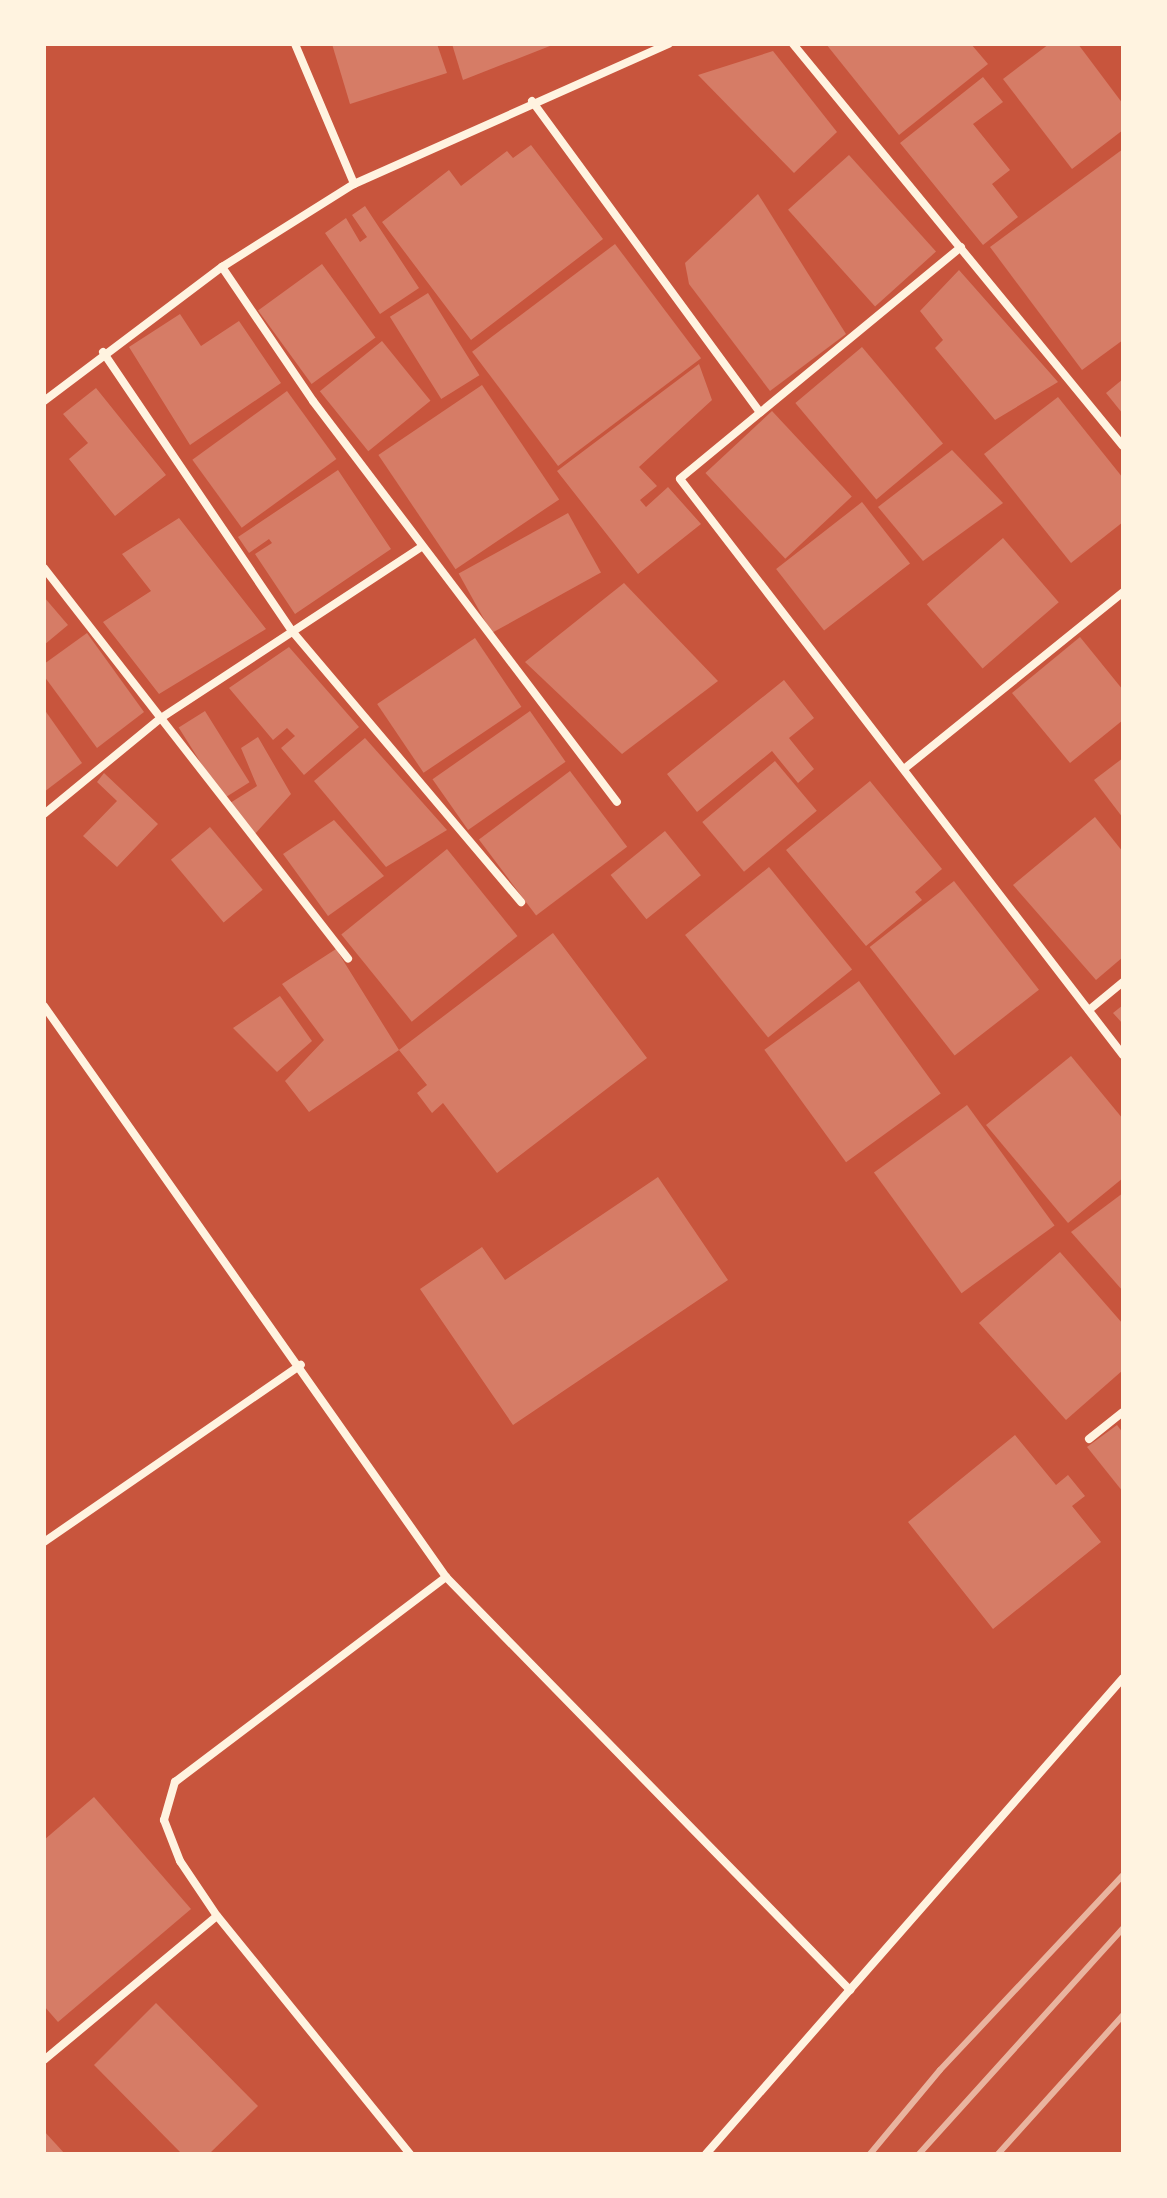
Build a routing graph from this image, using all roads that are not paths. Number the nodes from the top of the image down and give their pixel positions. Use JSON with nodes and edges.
{"nodes":[{"id":1,"x":295,"y":44,"type":"edge"},
{"id":2,"x":669,"y":44,"type":"edge"},
{"id":3,"x":793,"y":44,"type":"edge"},
{"id":4,"x":532,"y":101,"type":"junction"},
{"id":5,"x":354,"y":184,"type":"junction"},
{"id":6,"x":961,"y":247,"type":"junction"},
{"id":7,"x":222,"y":267,"type":"junction"},
{"id":8,"x":103,"y":352,"type":"junction"},
{"id":9,"x":44,"y":401,"type":"edge"},
{"id":10,"x":760,"y":413,"type":"junction"},
{"id":11,"x":1123,"y":446,"type":"edge"},
{"id":12,"x":421,"y":547,"type":"junction"},
{"id":13,"x":44,"y":568,"type":"edge"},
{"id":14,"x":1123,"y":592,"type":"edge"},
{"id":15,"x":292,"y":631,"type":"junction"},
{"id":16,"x":161,"y":718,"type":"junction"},
{"id":17,"x":904,"y":769,"type":"junction"},
{"id":18,"x":617,"y":802,"type":"dead end"},
{"id":19,"x":46,"y":810,"type":"edge"},
{"id":20,"x":521,"y":902,"type":"dead end"},
{"id":21,"x":348,"y":959,"type":"dead end"},
{"id":22,"x":1123,"y":982,"type":"edge"},
{"id":23,"x":44,"y":1006,"type":"edge"},
{"id":24,"x":1089,"y":1010,"type":"junction"},
{"id":25,"x":1123,"y":1055,"type":"edge"},
{"id":26,"x":301,"y":1365,"type":"junction"},
{"id":27,"x":1123,"y":1412,"type":"edge"},
{"id":28,"x":1089,"y":1439,"type":"dead end"},
{"id":29,"x":44,"y":1542,"type":"edge"},
{"id":30,"x":446,"y":1577,"type":"junction"},
{"id":31,"x":1123,"y":1678,"type":"edge"},
{"id":32,"x":217,"y":1916,"type":"junction"},
{"id":33,"x":850,"y":1990,"type":"junction"},
{"id":34,"x":44,"y":2060,"type":"edge"},
{"id":35,"x":410,"y":2154,"type":"edge"},
{"id":36,"x":706,"y":2154,"type":"edge"}],
"edges":[{"from":1,"to":5,"type":"street"},
{"from":2,"to":4,"type":"street"},
{"from":3,"to":6,"type":"street"},
{"from":4,"to":5,"type":"street"},
{"from":4,"to":10,"type":"street"},
{"from":5,"to":7,"type":"street"},
{"from":6,"to":10,"type":"street"},
{"from":6,"to":11,"type":"street"},
{"from":7,"to":8,"type":"street"},
{"from":7,"to":12,"type":"street"},
{"from":8,"to":9,"type":"street"},
{"from":8,"to":15,"type":"street"},
{"from":10,"to":17,"type":"street"},
{"from":12,"to":15,"type":"street"},
{"from":12,"to":18,"type":"street"},
{"from":13,"to":16,"type":"street"},
{"from":14,"to":17,"type":"street"},
{"from":15,"to":16,"type":"street"},
{"from":15,"to":20,"type":"street"},
{"from":16,"to":19,"type":"street"},
{"from":16,"to":21,"type":"street"},
{"from":17,"to":24,"type":"street"},
{"from":22,"to":24,"type":"street"},
{"from":23,"to":26,"type":"street"},
{"from":24,"to":25,"type":"street"},
{"from":26,"to":29,"type":"street"},
{"from":26,"to":30,"type":"street"},
{"from":27,"to":28,"type":"street"},
{"from":30,"to":32,"type":"street"},
{"from":30,"to":33,"type":"street"},
{"from":31,"to":33,"type":"street"},
{"from":32,"to":34,"type":"street"},
{"from":32,"to":35,"type":"street"},
{"from":33,"to":36,"type":"street"}]}
